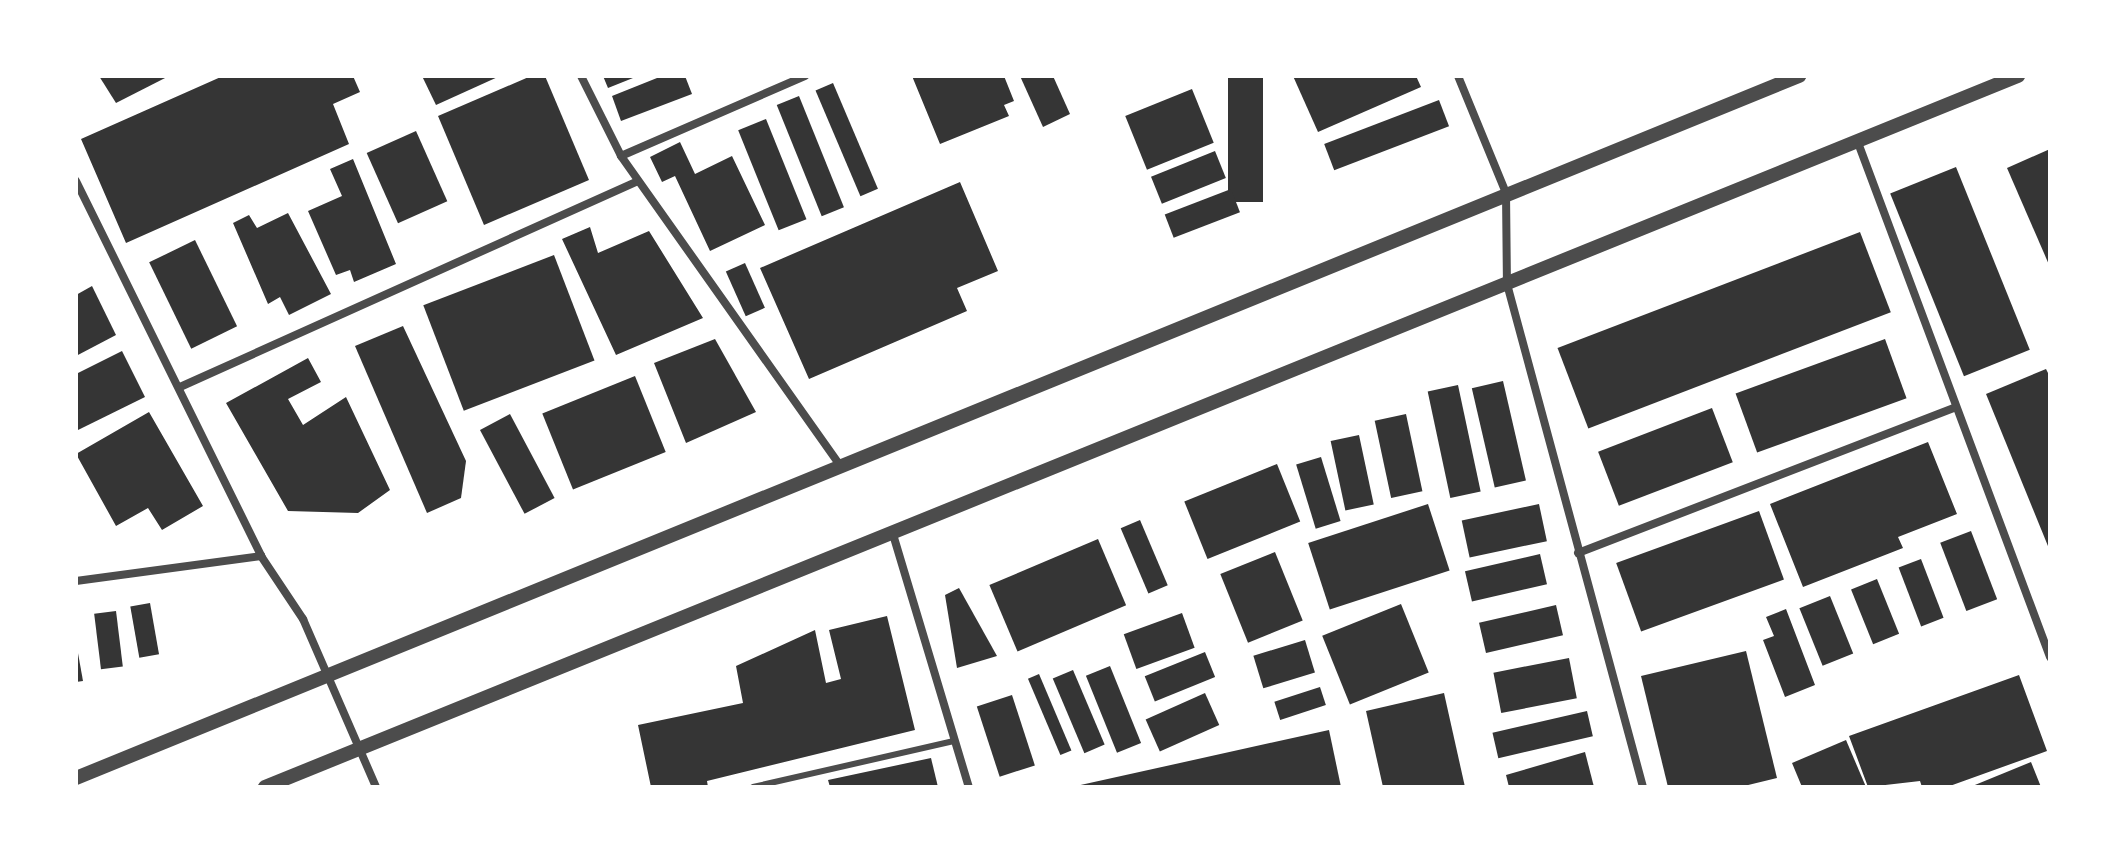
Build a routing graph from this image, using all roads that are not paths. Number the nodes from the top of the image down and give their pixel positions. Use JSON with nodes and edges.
{"nodes":[{"id":1,"x":581,"y":76,"type":"edge"},
{"id":2,"x":805,"y":76,"type":"edge"},
{"id":3,"x":1458,"y":76,"type":"edge"},
{"id":4,"x":1799,"y":76,"type":"edge"},
{"id":5,"x":2018,"y":76,"type":"edge"},
{"id":6,"x":1857,"y":139,"type":"junction"},
{"id":7,"x":621,"y":156,"type":"junction"},
{"id":8,"x":638,"y":181,"type":"junction"},
{"id":9,"x":76,"y":183,"type":"edge"},
{"id":10,"x":1506,"y":193,"type":"junction"},
{"id":11,"x":1507,"y":284,"type":"junction"},
{"id":12,"x":180,"y":387,"type":"junction"},
{"id":13,"x":1953,"y":408,"type":"junction"},
{"id":14,"x":841,"y":467,"type":"junction"},
{"id":15,"x":892,"y":530,"type":"junction"},
{"id":16,"x":1578,"y":553,"type":"junction"},
{"id":17,"x":261,"y":556,"type":"junction"},
{"id":18,"x":76,"y":581,"type":"edge"},
{"id":19,"x":2050,"y":657,"type":"edge"},
{"id":20,"x":326,"y":676,"type":"junction"},
{"id":21,"x":954,"y":741,"type":"junction"},
{"id":22,"x":356,"y":750,"type":"junction"},
{"id":23,"x":76,"y":778,"type":"edge"},
{"id":24,"x":265,"y":787,"type":"edge"},
{"id":25,"x":376,"y":787,"type":"edge"},
{"id":26,"x":753,"y":787,"type":"edge"},
{"id":27,"x":969,"y":787,"type":"edge"},
{"id":28,"x":1643,"y":787,"type":"edge"}],
"edges":[{"from":1,"to":7,"type":"street"},
{"from":2,"to":7,"type":"street"},
{"from":3,"to":10,"type":"street"},
{"from":4,"to":10,"type":"street"},
{"from":5,"to":6,"type":"street"},
{"from":6,"to":11,"type":"street"},
{"from":6,"to":13,"type":"street"},
{"from":7,"to":8,"type":"street"},
{"from":8,"to":12,"type":"street"},
{"from":8,"to":14,"type":"street"},
{"from":9,"to":12,"type":"street"},
{"from":10,"to":11,"type":"street"},
{"from":10,"to":14,"type":"street"},
{"from":11,"to":15,"type":"street"},
{"from":11,"to":16,"type":"street"},
{"from":12,"to":17,"type":"street"},
{"from":13,"to":16,"type":"street"},
{"from":13,"to":19,"type":"street"},
{"from":14,"to":20,"type":"street"},
{"from":15,"to":21,"type":"street"},
{"from":15,"to":22,"type":"street"},
{"from":16,"to":28,"type":"street"},
{"from":17,"to":18,"type":"street"},
{"from":17,"to":20,"type":"street"},
{"from":20,"to":22,"type":"street"},
{"from":20,"to":23,"type":"street"},
{"from":21,"to":26,"type":"lane"},
{"from":21,"to":27,"type":"street"},
{"from":22,"to":24,"type":"street"},
{"from":22,"to":25,"type":"street"}]}
